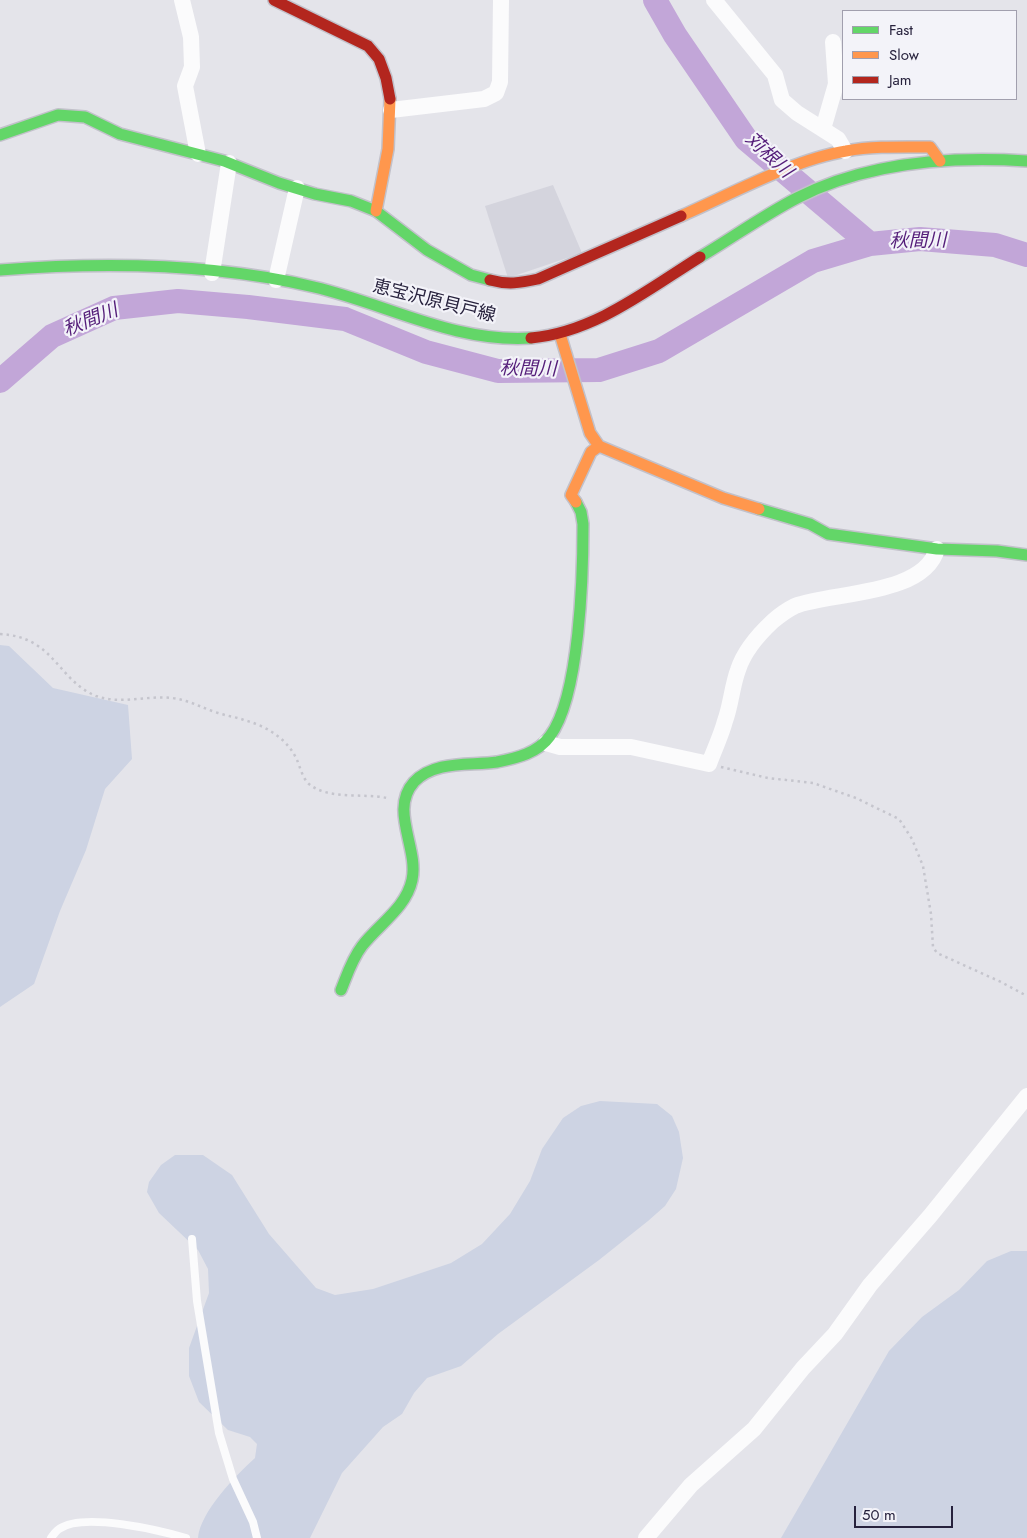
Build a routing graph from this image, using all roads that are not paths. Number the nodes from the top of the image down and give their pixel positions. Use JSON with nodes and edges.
{"nodes":[{"id":1,"x":182,"y":0,"type":"edge"},
{"id":2,"x":274,"y":0,"type":"edge"},
{"id":3,"x":501,"y":0,"type":"edge"},
{"id":4,"x":714,"y":0,"type":"edge"},
{"id":5,"x":833,"y":42,"type":"dead end"},
{"id":6,"x":392,"y":110,"type":"junction"},
{"id":7,"x":823,"y":129,"type":"junction"},
{"id":8,"x":0,"y":135,"type":"edge"},
{"id":9,"x":845,"y":151,"type":"junction"},
{"id":10,"x":198,"y":154,"type":"junction"},
{"id":11,"x":940,"y":161,"type":"junction"},
{"id":12,"x":1027,"y":161,"type":"edge"},
{"id":13,"x":229,"y":163,"type":"junction"},
{"id":14,"x":297,"y":188,"type":"junction"},
{"id":15,"x":376,"y":211,"type":"junction"},
{"id":16,"x":0,"y":270,"type":"edge"},
{"id":17,"x":212,"y":273,"type":"junction"},
{"id":18,"x":276,"y":280,"type":"junction"},
{"id":19,"x":560,"y":334,"type":"junction"},
{"id":20,"x":599,"y":446,"type":"junction"},
{"id":21,"x":937,"y":549,"type":"junction"},
{"id":22,"x":1027,"y":555,"type":"edge"},
{"id":23,"x":546,"y":742,"type":"junction"},
{"id":24,"x":341,"y":990,"type":"dead end"},
{"id":25,"x":1027,"y":1096,"type":"edge"},
{"id":26,"x":192,"y":1239,"type":"dead end"},
{"id":27,"x":51,"y":1538,"type":"edge"},
{"id":28,"x":186,"y":1538,"type":"edge"},
{"id":29,"x":257,"y":1538,"type":"edge"},
{"id":30,"x":646,"y":1538,"type":"edge"}],
"edges":[{"from":1,"to":10,"type":"street"},
{"from":2,"to":6,"type":"main road"},
{"from":3,"to":6,"type":"street"},
{"from":4,"to":7,"type":"street"},
{"from":5,"to":7,"type":"street"},
{"from":6,"to":15,"type":"main road"},
{"from":7,"to":9,"type":"street"},
{"from":8,"to":10,"type":"main road","name":"恵宝沢原貝戸線"},
{"from":9,"to":11,"type":"main road"},
{"from":9,"to":15,"type":"main road","name":"恵宝沢原貝戸線"},
{"from":10,"to":13,"type":"main road","name":"恵宝沢原貝戸線"},
{"from":11,"to":12,"type":"main road","name":"恵宝沢原貝戸線"},
{"from":11,"to":19,"type":"main road","name":"恵宝沢原貝戸線"},
{"from":13,"to":14,"type":"main road","name":"恵宝沢原貝戸線"},
{"from":13,"to":17,"type":"street"},
{"from":14,"to":15,"type":"main road","name":"恵宝沢原貝戸線"},
{"from":14,"to":18,"type":"street"},
{"from":16,"to":17,"type":"main road","name":"恵宝沢原貝戸線"},
{"from":17,"to":18,"type":"main road","name":"恵宝沢原貝戸線"},
{"from":18,"to":19,"type":"main road","name":"恵宝沢原貝戸線"},
{"from":19,"to":20,"type":"main road"},
{"from":20,"to":21,"type":"main road"},
{"from":20,"to":23,"type":"main road"},
{"from":21,"to":22,"type":"main road"},
{"from":21,"to":23,"type":"street"},
{"from":23,"to":24,"type":"main road"},
{"from":25,"to":30,"type":"street"},
{"from":26,"to":29,"type":"lane"},
{"from":27,"to":28,"type":"lane"}]}
